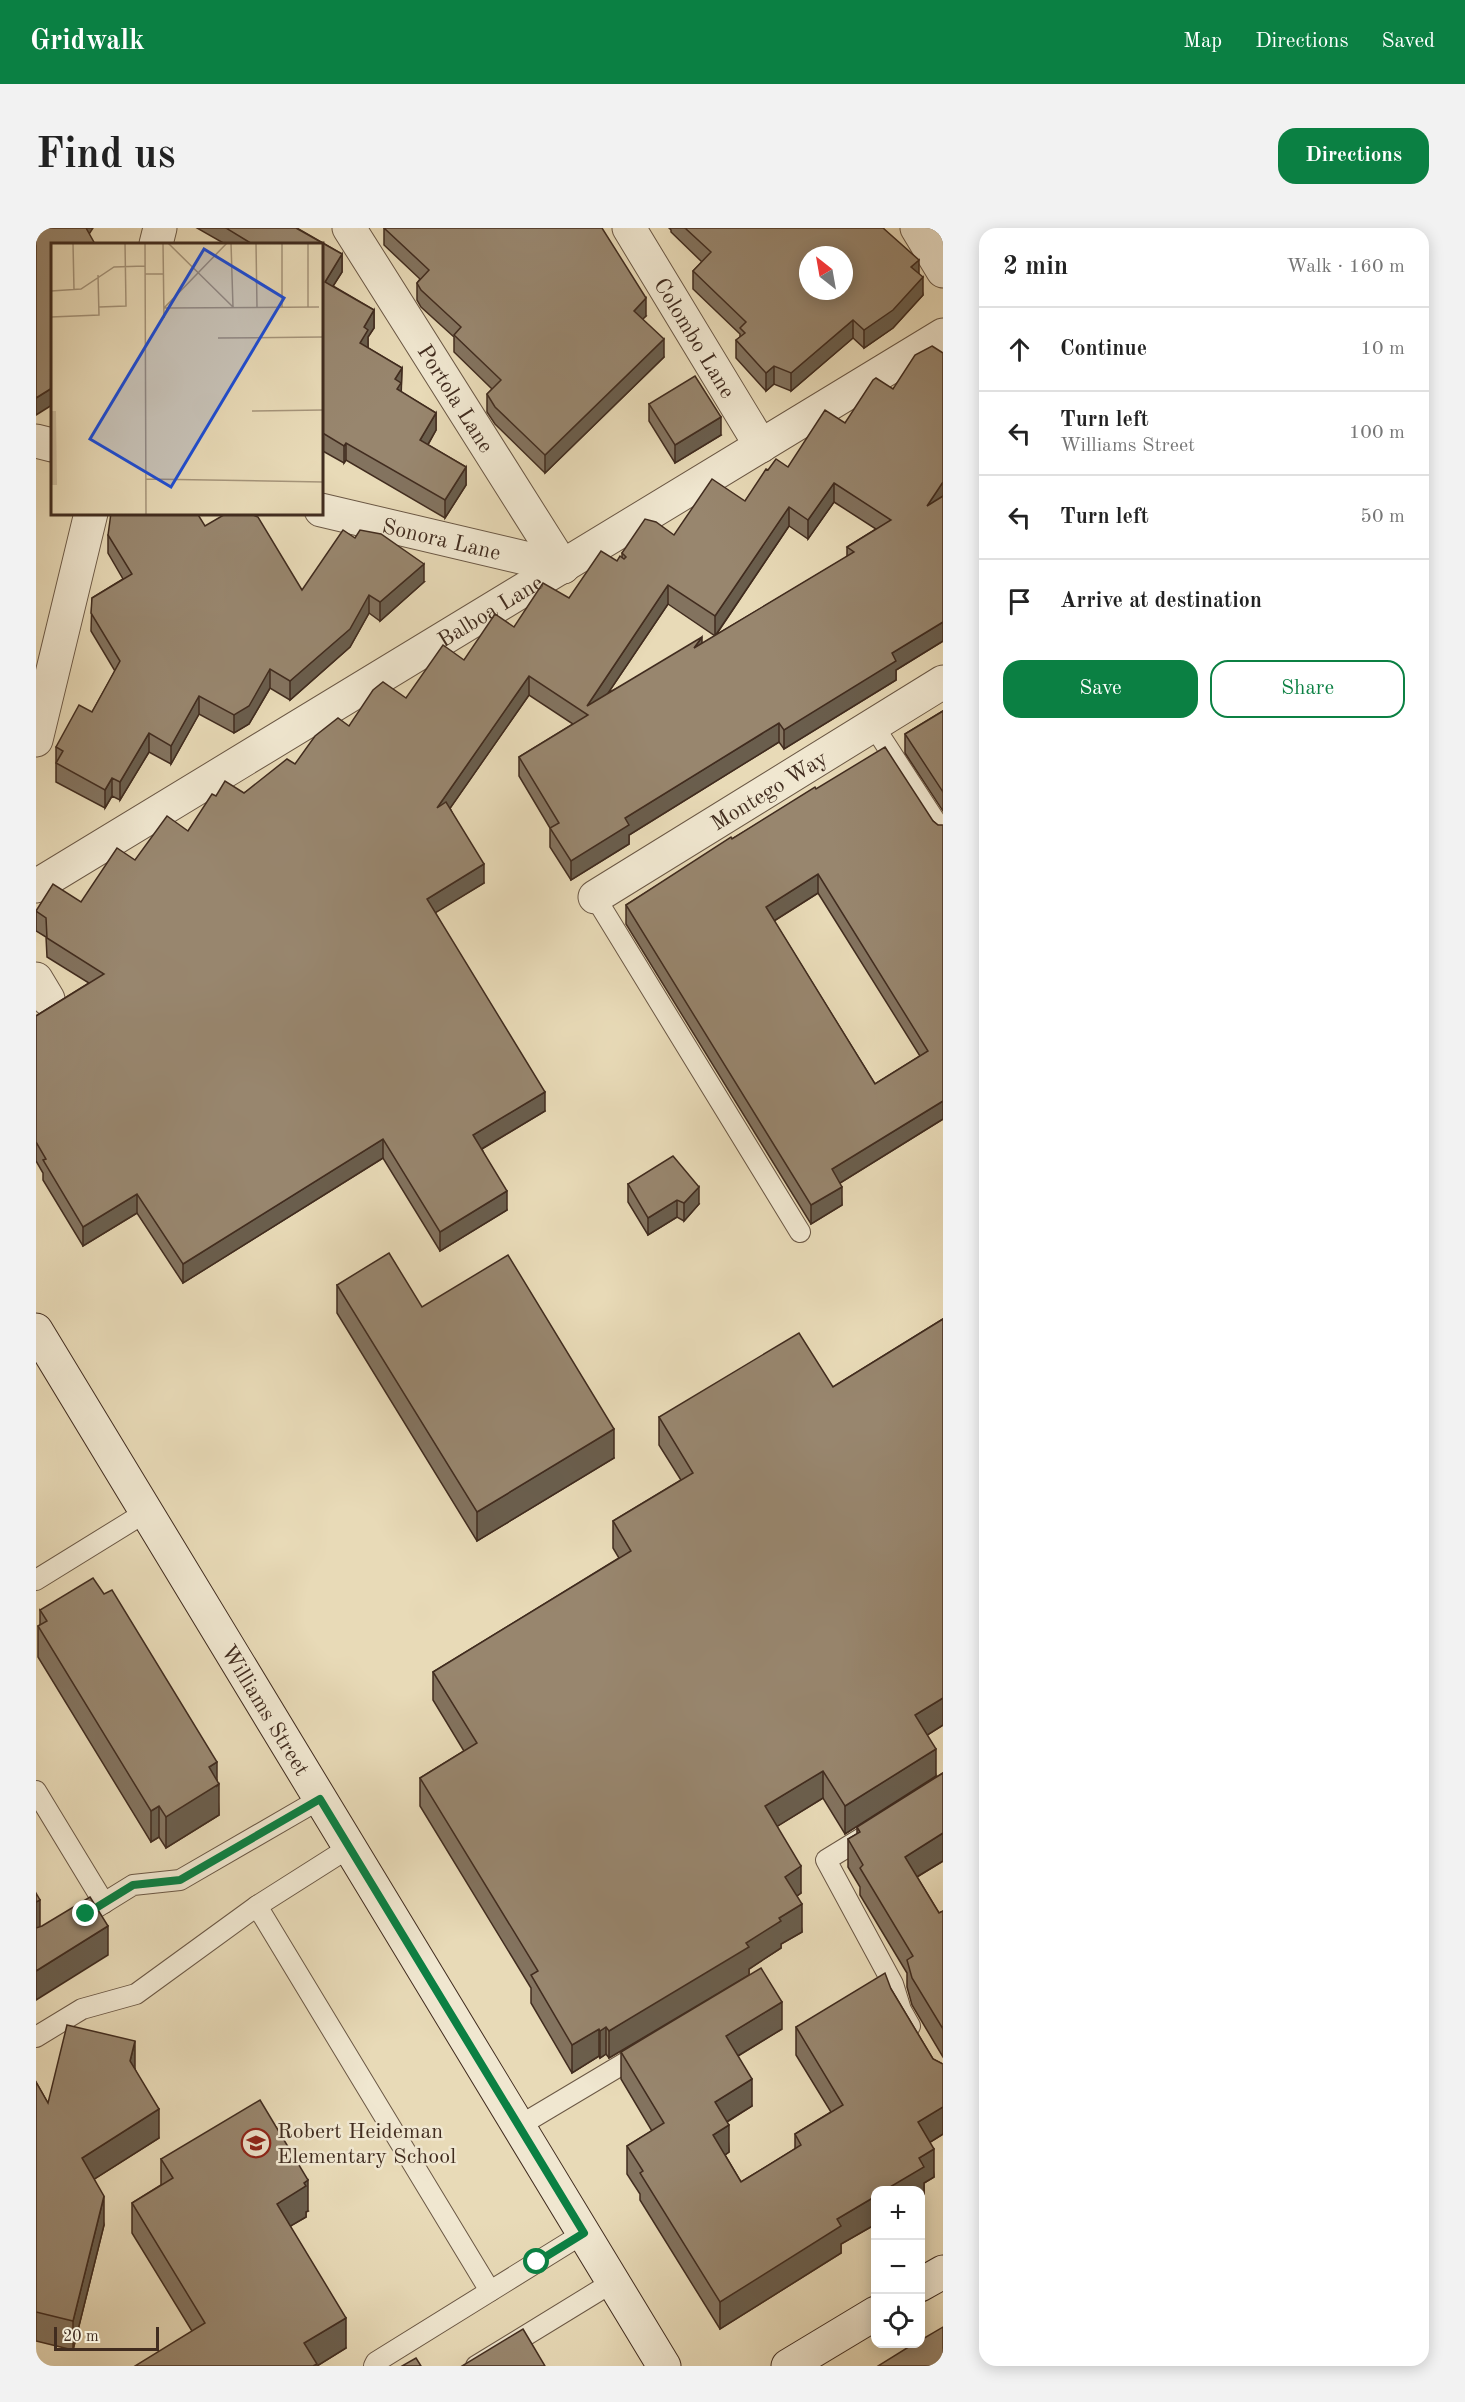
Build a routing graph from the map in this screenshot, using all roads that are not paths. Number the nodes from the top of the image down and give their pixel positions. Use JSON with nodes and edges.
{"nodes":[{"id":1,"x":160,"y":228,"type":"edge"},
{"id":2,"x":349,"y":228,"type":"edge"},
{"id":3,"x":629,"y":228,"type":"edge"},
{"id":4,"x":917,"y":228,"type":"edge"},
{"id":5,"x":156,"y":243,"type":"edge"},
{"id":6,"x":943,"y":271,"type":"edge"},
{"id":7,"x":943,"y":335,"type":"edge"},
{"id":8,"x":36,"y":441,"type":"edge"},
{"id":9,"x":51,"y":445,"type":"edge"},
{"id":10,"x":761,"y":446,"type":"junction"},
{"id":11,"x":322,"y":510,"type":"edge"},
{"id":12,"x":91,"y":514,"type":"edge"},
{"id":13,"x":563,"y":567,"type":"junction"},
{"id":14,"x":943,"y":682,"type":"edge"},
{"id":15,"x":873,"y":725,"type":"junction"},
{"id":16,"x":36,"y":740,"type":"edge"},
{"id":17,"x":943,"y":833,"type":"edge"},
{"id":18,"x":36,"y":886,"type":"edge"},
{"id":19,"x":595,"y":897,"type":"joint"},
{"id":20,"x":800,"y":1232,"type":"dead end"},
{"id":21,"x":36,"y":1330,"type":"edge"},
{"id":22,"x":146,"y":1512,"type":"junction"},
{"id":23,"x":36,"y":1580,"type":"edge"},
{"id":24,"x":36,"y":1791,"type":"edge"},
{"id":25,"x":320,"y":1799,"type":"junction"},
{"id":26,"x":884,"y":1824,"type":"edge"},
{"id":27,"x":350,"y":1847,"type":"junction"},
{"id":28,"x":104,"y":1903,"type":"junction"},
{"id":29,"x":257,"y":1906,"type":"junction"},
{"id":30,"x":36,"y":1945,"type":"edge"},
{"id":31,"x":36,"y":2037,"type":"edge"},
{"id":32,"x":919,"y":2040,"type":"edge"},
{"id":33,"x":659,"y":2043,"type":"edge"},
{"id":34,"x":519,"y":2126,"type":"junction"},
{"id":35,"x":584,"y":2233,"type":"junction"},
{"id":36,"x":943,"y":2272,"type":"edge"},
{"id":37,"x":613,"y":2282,"type":"junction"},
{"id":38,"x":925,"y":2283,"type":"edge"},
{"id":39,"x":490,"y":2291,"type":"junction"},
{"id":40,"x":871,"y":2316,"type":"edge"},
{"id":41,"x":374,"y":2366,"type":"edge"},
{"id":42,"x":476,"y":2366,"type":"edge"},
{"id":43,"x":664,"y":2366,"type":"edge"},
{"id":44,"x":788,"y":2366,"type":"edge"}],
"edges":[{"from":1,"to":5,"type":"street"},
{"from":2,"to":13,"type":"street","name":"Portola Lane"},
{"from":3,"to":10,"type":"street","name":"Colombo Lane"},
{"from":4,"to":6,"type":"street"},
{"from":7,"to":10,"type":"street","name":"Balboa Lane"},
{"from":8,"to":9,"type":"street"},
{"from":10,"to":13,"type":"street","name":"Balboa Lane"},
{"from":11,"to":13,"type":"street","name":"Sonora Lane"},
{"from":12,"to":16,"type":"street"},
{"from":13,"to":18,"type":"street","name":"Balboa Lane"},
{"from":14,"to":15,"type":"street","name":"Montego Way"},
{"from":15,"to":17,"type":"lane"},
{"from":15,"to":19,"type":"street","name":"Montego Way"},
{"from":19,"to":20,"type":"lane"},
{"from":21,"to":22,"type":"street","name":"Williams Street"},
{"from":22,"to":23,"type":"lane"},
{"from":22,"to":25,"type":"street","name":"Williams Street"},
{"from":24,"to":28,"type":"lane"},
{"from":25,"to":27,"type":"street","name":"Williams Street"},
{"from":25,"to":28,"type":"lane"},
{"from":26,"to":32,"type":"lane"},
{"from":27,"to":29,"type":"lane"},
{"from":27,"to":34,"type":"street","name":"Williams Street"},
{"from":28,"to":30,"type":"lane"},
{"from":29,"to":31,"type":"lane"},
{"from":29,"to":39,"type":"lane"},
{"from":33,"to":34,"type":"lane"},
{"from":34,"to":35,"type":"street","name":"Williams Street"},
{"from":35,"to":37,"type":"street","name":"Williams Street"},
{"from":35,"to":39,"type":"lane"},
{"from":36,"to":38,"type":"street"},
{"from":37,"to":42,"type":"lane"},
{"from":37,"to":43,"type":"street","name":"Williams Street"},
{"from":39,"to":41,"type":"lane"},
{"from":40,"to":44,"type":"street"}]}
